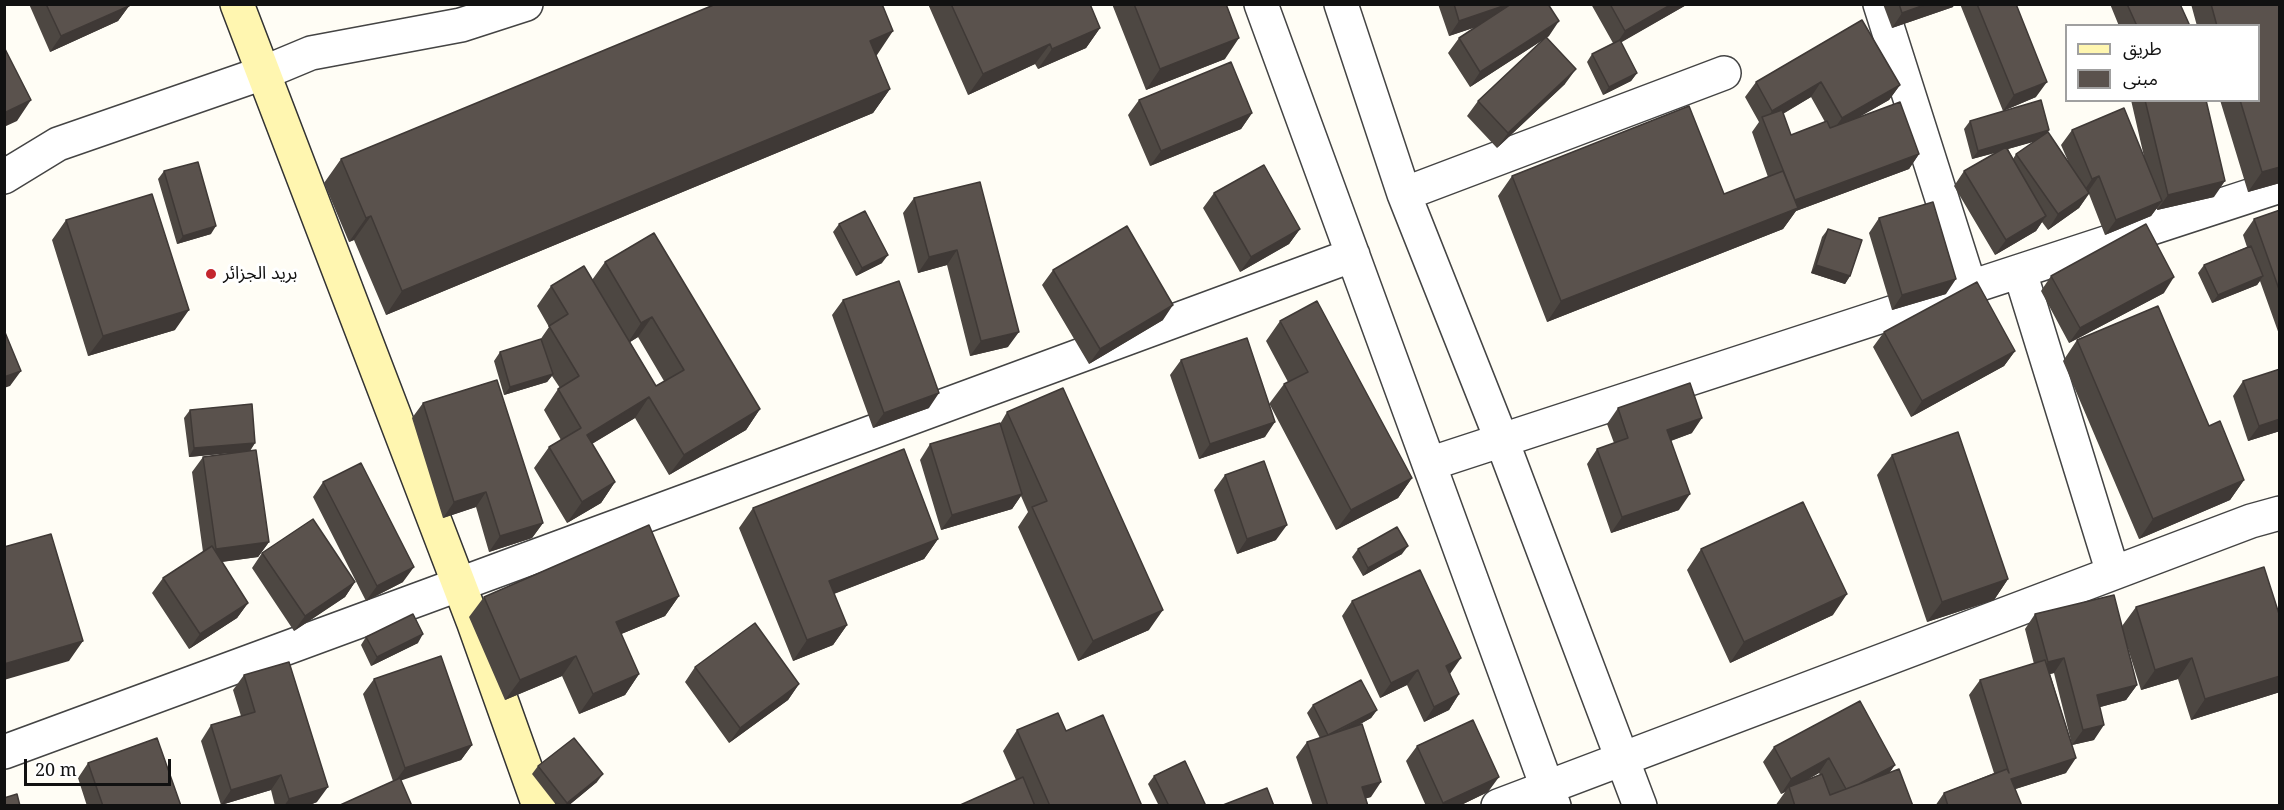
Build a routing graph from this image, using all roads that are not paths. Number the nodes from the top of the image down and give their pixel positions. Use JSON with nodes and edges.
{"nodes":[{"id":1,"x":237,"y":4,"type":"edge"},
{"id":2,"x":526,"y":4,"type":"edge"},
{"id":3,"x":1261,"y":4,"type":"edge"},
{"id":4,"x":1341,"y":4,"type":"edge"},
{"id":5,"x":1880,"y":4,"type":"edge"},
{"id":6,"x":263,"y":73,"type":"junction"},
{"id":7,"x":1724,"y":73,"type":"dead end"},
{"id":8,"x":2241,"y":164,"type":"dead end"},
{"id":9,"x":4,"y":177,"type":"edge"},
{"id":10,"x":2265,"y":191,"type":"edge"},
{"id":11,"x":1404,"y":194,"type":"junction"},
{"id":12,"x":1353,"y":255,"type":"junction"},
{"id":13,"x":2020,"y":272,"type":"junction"},
{"id":14,"x":1970,"y":287,"type":"junction"},
{"id":15,"x":1502,"y":441,"type":"junction"},
{"id":16,"x":1430,"y":464,"type":"junction"},
{"id":17,"x":2280,"y":513,"type":"edge"},
{"id":18,"x":2113,"y":573,"type":"junction"},
{"id":19,"x":459,"y":585,"type":"junction"},
{"id":20,"x":4,"y":752,"type":"edge"},
{"id":21,"x":1623,"y":758,"type":"junction"},
{"id":22,"x":1550,"y":796,"type":"edge"},
{"id":23,"x":539,"y":806,"type":"edge"},
{"id":24,"x":1498,"y":806,"type":"edge"},
{"id":25,"x":1640,"y":806,"type":"edge"}],
"edges":[{"from":1,"to":6,"type":"main road"},
{"from":2,"to":6,"type":"street"},
{"from":3,"to":12,"type":"street"},
{"from":4,"to":11,"type":"street"},
{"from":5,"to":14,"type":"street"},
{"from":6,"to":9,"type":"street"},
{"from":6,"to":19,"type":"main road"},
{"from":7,"to":11,"type":"street"},
{"from":8,"to":10,"type":"street"},
{"from":10,"to":13,"type":"street"},
{"from":11,"to":15,"type":"street"},
{"from":12,"to":16,"type":"street"},
{"from":12,"to":19,"type":"street"},
{"from":13,"to":14,"type":"street"},
{"from":13,"to":18,"type":"street"},
{"from":14,"to":15,"type":"street"},
{"from":15,"to":16,"type":"street"},
{"from":15,"to":21,"type":"street"},
{"from":16,"to":22,"type":"street"},
{"from":17,"to":18,"type":"street"},
{"from":18,"to":21,"type":"street"},
{"from":19,"to":20,"type":"street"},
{"from":19,"to":23,"type":"main road"},
{"from":21,"to":22,"type":"street"},
{"from":21,"to":25,"type":"street"},
{"from":22,"to":24,"type":"street"}]}
